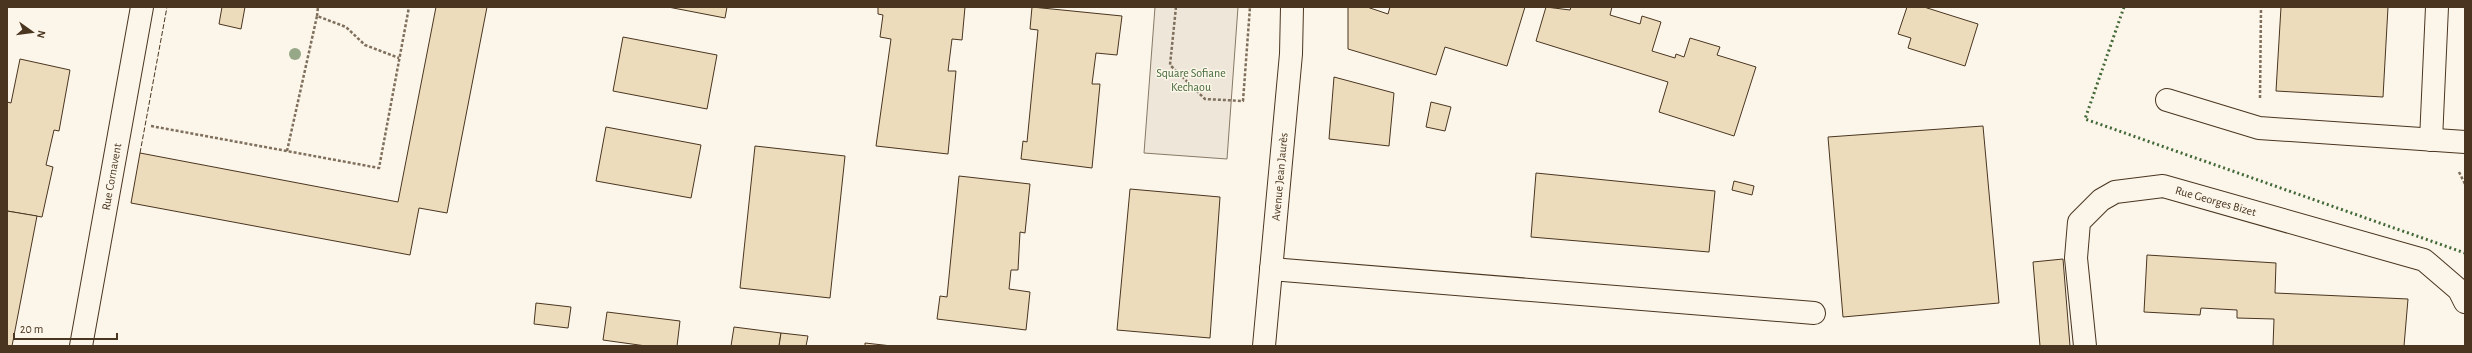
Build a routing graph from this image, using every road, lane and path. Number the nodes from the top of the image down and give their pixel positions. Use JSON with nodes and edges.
{"nodes":[{"id":1,"x":142,"y":7,"type":"edge"},
{"id":2,"x":318,"y":7,"type":"edge"},
{"id":3,"x":409,"y":7,"type":"edge"},
{"id":4,"x":1176,"y":7,"type":"edge"},
{"id":5,"x":1250,"y":7,"type":"edge"},
{"id":6,"x":1292,"y":7,"type":"edge"},
{"id":7,"x":2261,"y":7,"type":"edge"},
{"id":8,"x":2437,"y":7,"type":"edge"},
{"id":9,"x":317,"y":16,"type":"junction"},
{"id":10,"x":399,"y":58,"type":"junction"},
{"id":11,"x":2168,"y":100,"type":"dead end"},
{"id":12,"x":145,"y":125,"type":"dead end"},
{"id":13,"x":2259,"y":128,"type":"junction"},
{"id":14,"x":2431,"y":140,"type":"junction"},
{"id":15,"x":2465,"y":142,"type":"edge"},
{"id":16,"x":287,"y":151,"type":"junction"},
{"id":17,"x":1271,"y":269,"type":"junction"},
{"id":18,"x":2465,"y":302,"type":"edge"},
{"id":19,"x":1814,"y":313,"type":"dead end"},
{"id":20,"x":81,"y":346,"type":"edge"},
{"id":21,"x":1264,"y":346,"type":"edge"},
{"id":22,"x":2085,"y":346,"type":"edge"}],
"edges":[{"from":1,"to":20,"type":"street","name":"Rue Cornavent"},
{"from":2,"to":9,"type":"path"},
{"from":3,"to":10,"type":"path"},
{"from":4,"to":5,"type":"path"},
{"from":6,"to":17,"type":"street","name":"Avenue Jean Jaurès"},
{"from":7,"to":13,"type":"path"},
{"from":8,"to":14,"type":"street"},
{"from":9,"to":10,"type":"path"},
{"from":9,"to":16,"type":"path"},
{"from":10,"to":16,"type":"path"},
{"from":11,"to":13,"type":"street"},
{"from":12,"to":16,"type":"path"},
{"from":13,"to":14,"type":"street"},
{"from":14,"to":15,"type":"street"},
{"from":17,"to":19,"type":"street"},
{"from":17,"to":21,"type":"street","name":"Avenue Jean Jaurès"},
{"from":18,"to":22,"type":"street","name":"Rue Georges Bizet"}]}
